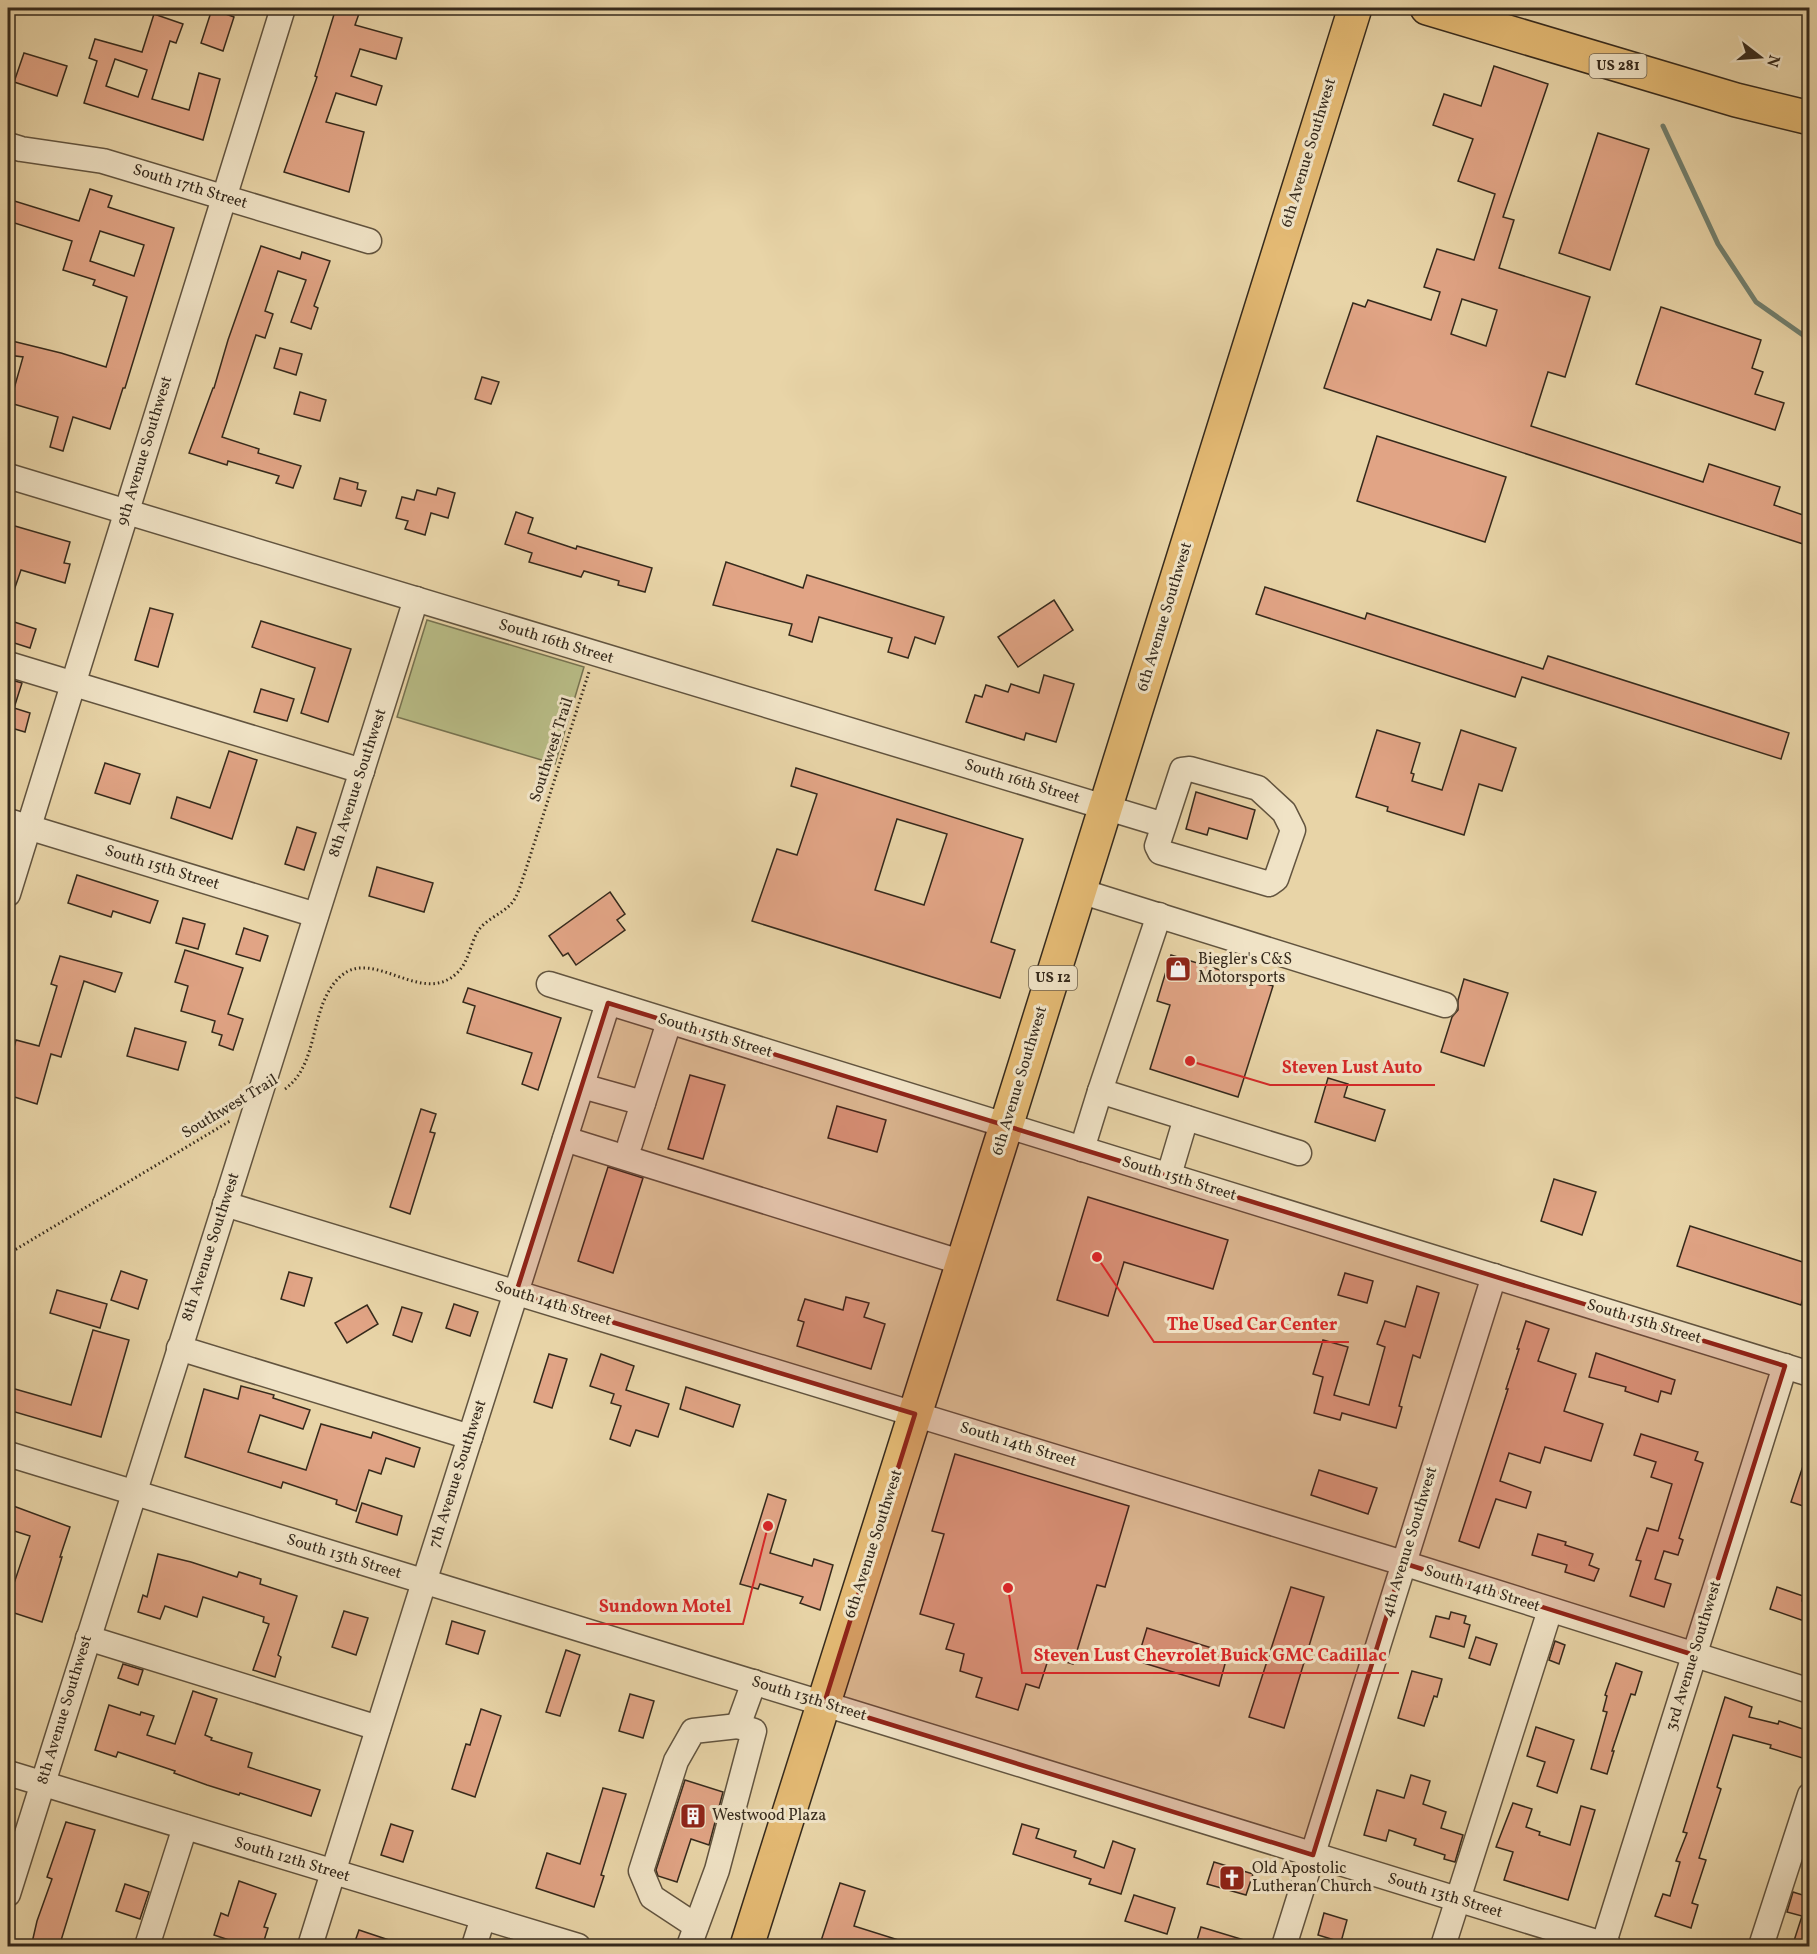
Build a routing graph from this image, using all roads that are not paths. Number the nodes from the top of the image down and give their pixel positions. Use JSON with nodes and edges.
{"nodes":[{"id":1,"x":283,"y":8,"type":"edge"},
{"id":2,"x":1355,"y":8,"type":"edge"},
{"id":3,"x":1427,"y":8,"type":"edge"},
{"id":4,"x":1809,"y":118,"type":"edge"},
{"id":5,"x":8,"y":145,"type":"edge"},
{"id":6,"x":224,"y":197,"type":"junction"},
{"id":7,"x":369,"y":241,"type":"dead end"},
{"id":8,"x":8,"y":476,"type":"edge"},
{"id":9,"x":127,"y":512,"type":"junction"},
{"id":10,"x":416,"y":599,"type":"junction"},
{"id":11,"x":8,"y":664,"type":"edge"},
{"id":12,"x":73,"y":684,"type":"junction"},
{"id":13,"x":362,"y":771,"type":"junction"},
{"id":14,"x":1106,"y":807,"type":"junction"},
{"id":15,"x":18,"y":824,"type":"edge"},
{"id":16,"x":1164,"y":825,"type":"junction"},
{"id":17,"x":1080,"y":891,"type":"junction"},
{"id":18,"x":8,"y":894,"type":"edge"},
{"id":19,"x":316,"y":915,"type":"junction"},
{"id":20,"x":1159,"y":915,"type":"junction"},
{"id":21,"x":549,"y":984,"type":"dead end"},
{"id":22,"x":608,"y":1003,"type":"junction"},
{"id":23,"x":1445,"y":1005,"type":"dead end"},
{"id":24,"x":669,"y":1022,"type":"junction"},
{"id":25,"x":582,"y":1086,"type":"junction"},
{"id":26,"x":1100,"y":1091,"type":"junction"},
{"id":27,"x":643,"y":1103,"type":"junction"},
{"id":28,"x":1186,"y":1118,"type":"junction"},
{"id":29,"x":1006,"y":1126,"type":"junction"},
{"id":30,"x":565,"y":1139,"type":"junction"},
{"id":31,"x":630,"y":1144,"type":"dead end"},
{"id":32,"x":1082,"y":1149,"type":"junction"},
{"id":33,"x":1299,"y":1153,"type":"dead end"},
{"id":34,"x":1169,"y":1175,"type":"junction"},
{"id":35,"x":225,"y":1204,"type":"junction"},
{"id":36,"x":963,"y":1263,"type":"junction"},
{"id":37,"x":1494,"y":1276,"type":"junction"},
{"id":38,"x":516,"y":1293,"type":"junction"},
{"id":39,"x":179,"y":1348,"type":"junction"},
{"id":40,"x":1785,"y":1366,"type":"junction"},
{"id":41,"x":1809,"y":1374,"type":"edge"},
{"id":42,"x":915,"y":1414,"type":"junction"},
{"id":43,"x":470,"y":1437,"type":"junction"},
{"id":44,"x":8,"y":1454,"type":"edge"},
{"id":45,"x":133,"y":1493,"type":"junction"},
{"id":46,"x":1403,"y":1563,"type":"junction"},
{"id":47,"x":424,"y":1582,"type":"junction"},
{"id":48,"x":1550,"y":1610,"type":"junction"},
{"id":49,"x":88,"y":1638,"type":"junction"},
{"id":50,"x":1694,"y":1655,"type":"junction"},
{"id":51,"x":754,"y":1682,"type":"junction"},
{"id":52,"x":1809,"y":1691,"type":"edge"},
{"id":53,"x":824,"y":1704,"type":"junction"},
{"id":54,"x":738,"y":1726,"type":"junction"},
{"id":55,"x":378,"y":1728,"type":"junction"},
{"id":56,"x":8,"y":1773,"type":"edge"},
{"id":57,"x":42,"y":1784,"type":"junction"},
{"id":58,"x":1809,"y":1795,"type":"edge"},
{"id":59,"x":185,"y":1827,"type":"junction"},
{"id":60,"x":1313,"y":1855,"type":"junction"},
{"id":61,"x":333,"y":1872,"type":"junction"},
{"id":62,"x":8,"y":1894,"type":"edge"},
{"id":63,"x":1458,"y":1899,"type":"junction"},
{"id":64,"x":483,"y":1918,"type":"junction"},
{"id":65,"x":693,"y":1936,"type":"edge"},
{"id":66,"x":1605,"y":1946,"type":"edge"},
{"id":67,"x":147,"y":1947,"type":"edge"},
{"id":68,"x":310,"y":1947,"type":"edge"},
{"id":69,"x":474,"y":1947,"type":"edge"},
{"id":70,"x":578,"y":1947,"type":"edge"},
{"id":71,"x":747,"y":1947,"type":"edge"},
{"id":72,"x":1284,"y":1947,"type":"edge"},
{"id":73,"x":1443,"y":1947,"type":"edge"},
{"id":74,"x":1761,"y":1947,"type":"edge"}],
"edges":[{"from":1,"to":6,"type":"street","name":"9th Avenue Southwest"},
{"from":2,"to":14,"type":"highway","name":"6th Avenue Southwest","number":"US 12"},
{"from":3,"to":4,"type":"highway","number":"US 281"},
{"from":5,"to":6,"type":"street","name":"South 17th Street"},
{"from":6,"to":7,"type":"street","name":"South 17th Street"},
{"from":6,"to":9,"type":"street","name":"9th Avenue Southwest"},
{"from":8,"to":9,"type":"street","name":"South 16th Street"},
{"from":9,"to":10,"type":"street","name":"South 16th Street"},
{"from":9,"to":12,"type":"street","name":"9th Avenue Southwest"},
{"from":10,"to":13,"type":"street","name":"8th Avenue Southwest"},
{"from":10,"to":14,"type":"street","name":"South 16th Street"},
{"from":11,"to":12,"type":"street"},
{"from":12,"to":13,"type":"street"},
{"from":12,"to":15,"type":"street","name":"9th Avenue Southwest"},
{"from":13,"to":19,"type":"street","name":"8th Avenue Southwest"},
{"from":14,"to":16,"type":"street","name":"South 16th Street"},
{"from":14,"to":17,"type":"highway","name":"6th Avenue Southwest","number":"US 12"},
{"from":15,"to":18,"type":"street","name":"9th Avenue Southwest"},
{"from":15,"to":19,"type":"street","name":"South 15th Street"},
{"from":16,"to":16,"type":"street"},
{"from":17,"to":20,"type":"street"},
{"from":17,"to":29,"type":"highway","name":"6th Avenue Southwest","number":"US 12"},
{"from":19,"to":35,"type":"street","name":"8th Avenue Southwest"},
{"from":20,"to":23,"type":"street"},
{"from":20,"to":26,"type":"street"},
{"from":21,"to":22,"type":"street","name":"South 15th Street"},
{"from":22,"to":24,"type":"street","name":"South 15th Street"},
{"from":22,"to":25,"type":"street","name":"7th Avenue Southwest"},
{"from":24,"to":27,"type":"street"},
{"from":24,"to":29,"type":"street","name":"South 15th Street"},
{"from":25,"to":27,"type":"street"},
{"from":25,"to":30,"type":"street","name":"7th Avenue Southwest"},
{"from":26,"to":28,"type":"street"},
{"from":26,"to":32,"type":"street"},
{"from":27,"to":31,"type":"street"},
{"from":28,"to":33,"type":"street"},
{"from":28,"to":34,"type":"street"},
{"from":29,"to":32,"type":"street","name":"South 15th Street"},
{"from":29,"to":36,"type":"highway","name":"6th Avenue Southwest","number":"US 12"},
{"from":30,"to":36,"type":"street"},
{"from":30,"to":38,"type":"street","name":"7th Avenue Southwest"},
{"from":32,"to":34,"type":"street","name":"South 15th Street"},
{"from":34,"to":37,"type":"street","name":"South 15th Street"},
{"from":35,"to":38,"type":"street","name":"South 14th Street"},
{"from":35,"to":39,"type":"street","name":"8th Avenue Southwest"},
{"from":36,"to":42,"type":"highway","name":"6th Avenue Southwest","number":"US 12"},
{"from":37,"to":40,"type":"street","name":"South 15th Street"},
{"from":37,"to":46,"type":"street","name":"4th Avenue Southwest"},
{"from":38,"to":42,"type":"street","name":"South 14th Street"},
{"from":38,"to":43,"type":"street","name":"7th Avenue Southwest"},
{"from":39,"to":43,"type":"street"},
{"from":39,"to":45,"type":"street","name":"8th Avenue Southwest"},
{"from":40,"to":41,"type":"street","name":"South 15th Street"},
{"from":40,"to":50,"type":"street","name":"3rd Avenue Southwest"},
{"from":42,"to":46,"type":"street","name":"South 14th Street"},
{"from":42,"to":53,"type":"highway","name":"6th Avenue Southwest","number":"US 12"},
{"from":43,"to":47,"type":"street","name":"7th Avenue Southwest"},
{"from":44,"to":45,"type":"street","name":"South 13th Street"},
{"from":45,"to":47,"type":"street","name":"South 13th Street"},
{"from":45,"to":49,"type":"street","name":"8th Avenue Southwest"},
{"from":46,"to":48,"type":"street","name":"South 14th Street"},
{"from":46,"to":60,"type":"street","name":"4th Avenue Southwest"},
{"from":47,"to":51,"type":"street","name":"South 13th Street"},
{"from":47,"to":55,"type":"street","name":"7th Avenue Southwest"},
{"from":48,"to":50,"type":"street","name":"South 14th Street"},
{"from":48,"to":63,"type":"street"},
{"from":49,"to":55,"type":"street"},
{"from":49,"to":57,"type":"street","name":"8th Avenue Southwest"},
{"from":50,"to":52,"type":"street","name":"South 14th Street"},
{"from":50,"to":66,"type":"street","name":"3rd Avenue Southwest"},
{"from":51,"to":53,"type":"street","name":"South 13th Street"},
{"from":51,"to":54,"type":"street"},
{"from":53,"to":60,"type":"street","name":"South 13th Street"},
{"from":53,"to":71,"type":"highway","name":"6th Avenue Southwest","number":"US 12"},
{"from":54,"to":65,"type":"street"},
{"from":54,"to":65,"type":"street"},
{"from":55,"to":61,"type":"street","name":"7th Avenue Southwest"},
{"from":56,"to":57,"type":"street","name":"South 12th Street"},
{"from":57,"to":59,"type":"street","name":"South 12th Street"},
{"from":57,"to":62,"type":"street","name":"8th Avenue Southwest"},
{"from":58,"to":74,"type":"street"},
{"from":59,"to":61,"type":"street","name":"South 12th Street"},
{"from":59,"to":67,"type":"street"},
{"from":60,"to":63,"type":"street","name":"South 13th Street"},
{"from":60,"to":72,"type":"street","name":"4th Avenue Southwest"},
{"from":61,"to":64,"type":"street","name":"South 12th Street"},
{"from":61,"to":68,"type":"street","name":"7th Avenue Southwest"},
{"from":63,"to":66,"type":"street","name":"South 13th Street"},
{"from":63,"to":73,"type":"street"},
{"from":64,"to":69,"type":"street"},
{"from":64,"to":70,"type":"street","name":"South 12th Street"}]}
